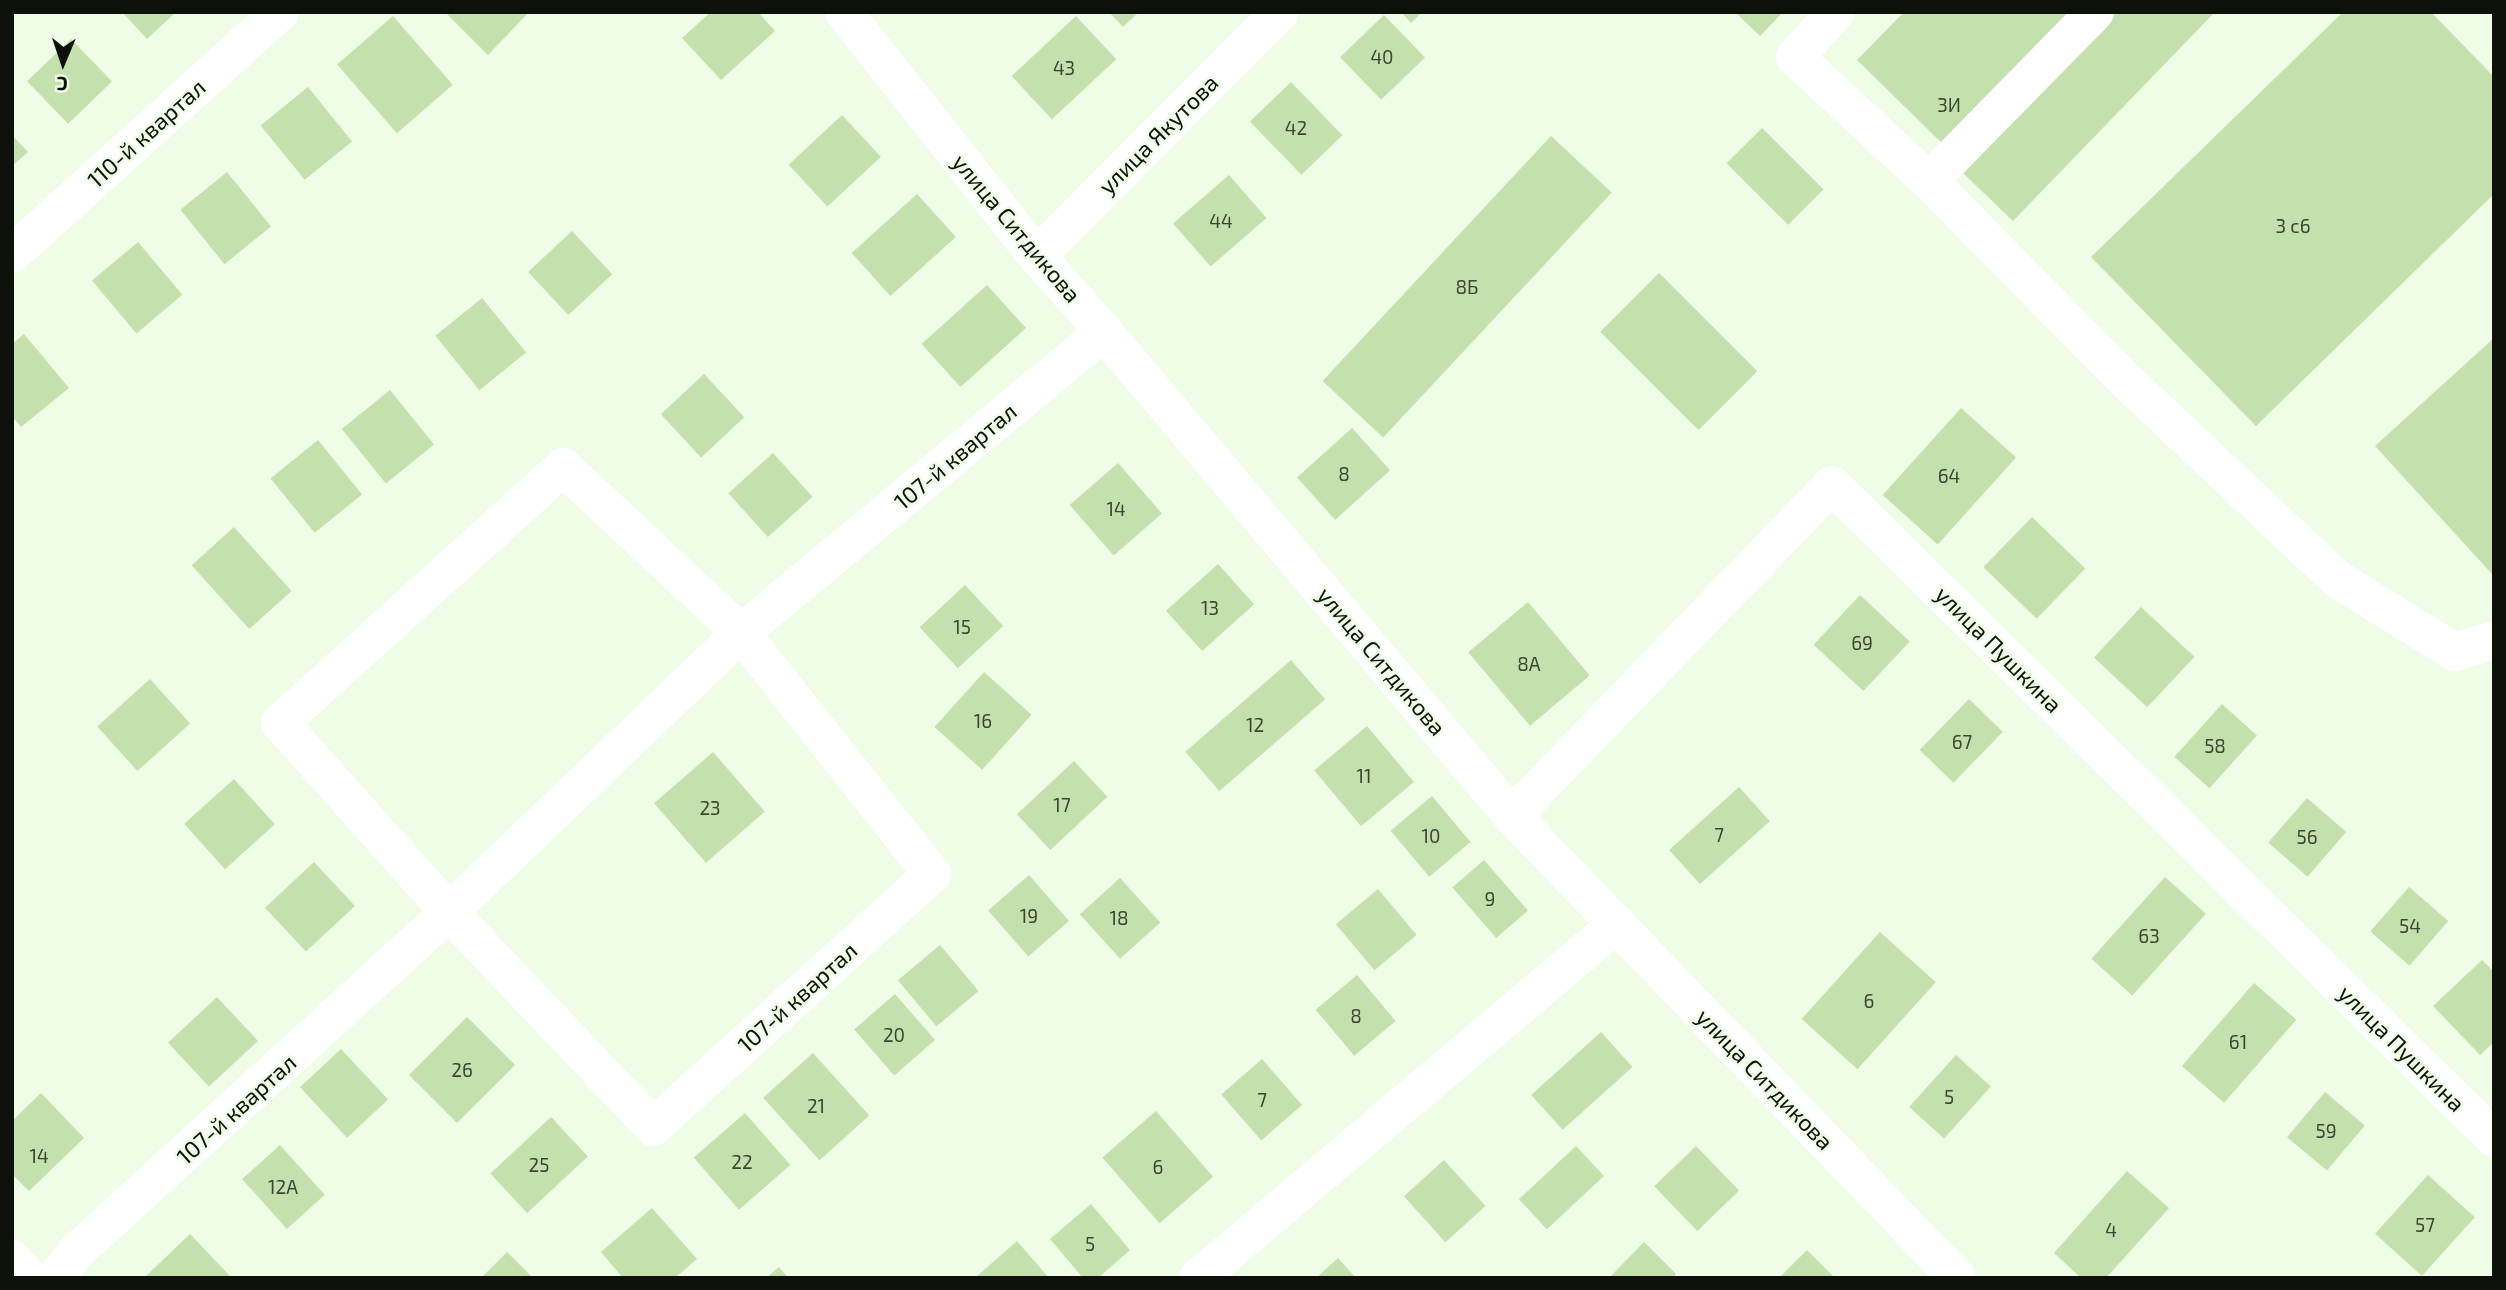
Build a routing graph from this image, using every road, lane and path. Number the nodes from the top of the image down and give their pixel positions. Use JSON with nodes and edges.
{"nodes":[{"id":1,"x":280,"y":12,"type":"edge"},
{"id":2,"x":844,"y":12,"type":"edge"},
{"id":3,"x":1280,"y":12,"type":"edge"},
{"id":4,"x":1836,"y":12,"type":"edge"},
{"id":5,"x":2095,"y":12,"type":"edge"},
{"id":6,"x":1930,"y":181,"type":"junction"},
{"id":7,"x":12,"y":254,"type":"edge"},
{"id":8,"x":1037,"y":256,"type":"junction"},
{"id":9,"x":1104,"y":332,"type":"junction"},
{"id":10,"x":741,"y":633,"type":"junction"},
{"id":11,"x":2494,"y":640,"type":"edge"},
{"id":12,"x":1512,"y":817,"type":"junction"},
{"id":13,"x":449,"y":912,"type":"junction"},
{"id":14,"x":1617,"y":924,"type":"junction"},
{"id":15,"x":2494,"y":1138,"type":"edge"},
{"id":16,"x":12,"y":1259,"type":"edge"},
{"id":17,"x":29,"y":1278,"type":"edge"},
{"id":18,"x":56,"y":1278,"type":"edge"},
{"id":19,"x":1198,"y":1278,"type":"edge"},
{"id":20,"x":1957,"y":1278,"type":"edge"}],
"edges":[{"from":1,"to":7,"type":"street","name":"110-й квартал"},
{"from":2,"to":8,"type":"street","name":"улица Ситдикова"},
{"from":3,"to":8,"type":"street","name":"улица Якутова"},
{"from":4,"to":6,"type":"street"},
{"from":5,"to":6,"type":"street"},
{"from":6,"to":11,"type":"street"},
{"from":8,"to":9,"type":"street","name":"улица Ситдикова"},
{"from":9,"to":10,"type":"street","name":"107-й квартал"},
{"from":9,"to":12,"type":"street","name":"улица Ситдикова"},
{"from":10,"to":13,"type":"street","name":"107-й квартал"},
{"from":10,"to":13,"type":"street","name":"107-й квартал"},
{"from":10,"to":13,"type":"street","name":"107-й квартал"},
{"from":12,"to":14,"type":"street","name":"улица Ситдикова"},
{"from":12,"to":15,"type":"street","name":"улица Пушкина"},
{"from":13,"to":18,"type":"street","name":"107-й квартал"},
{"from":14,"to":19,"type":"street"},
{"from":14,"to":20,"type":"street","name":"улица Ситдикова"},
{"from":16,"to":17,"type":"street"}]}
